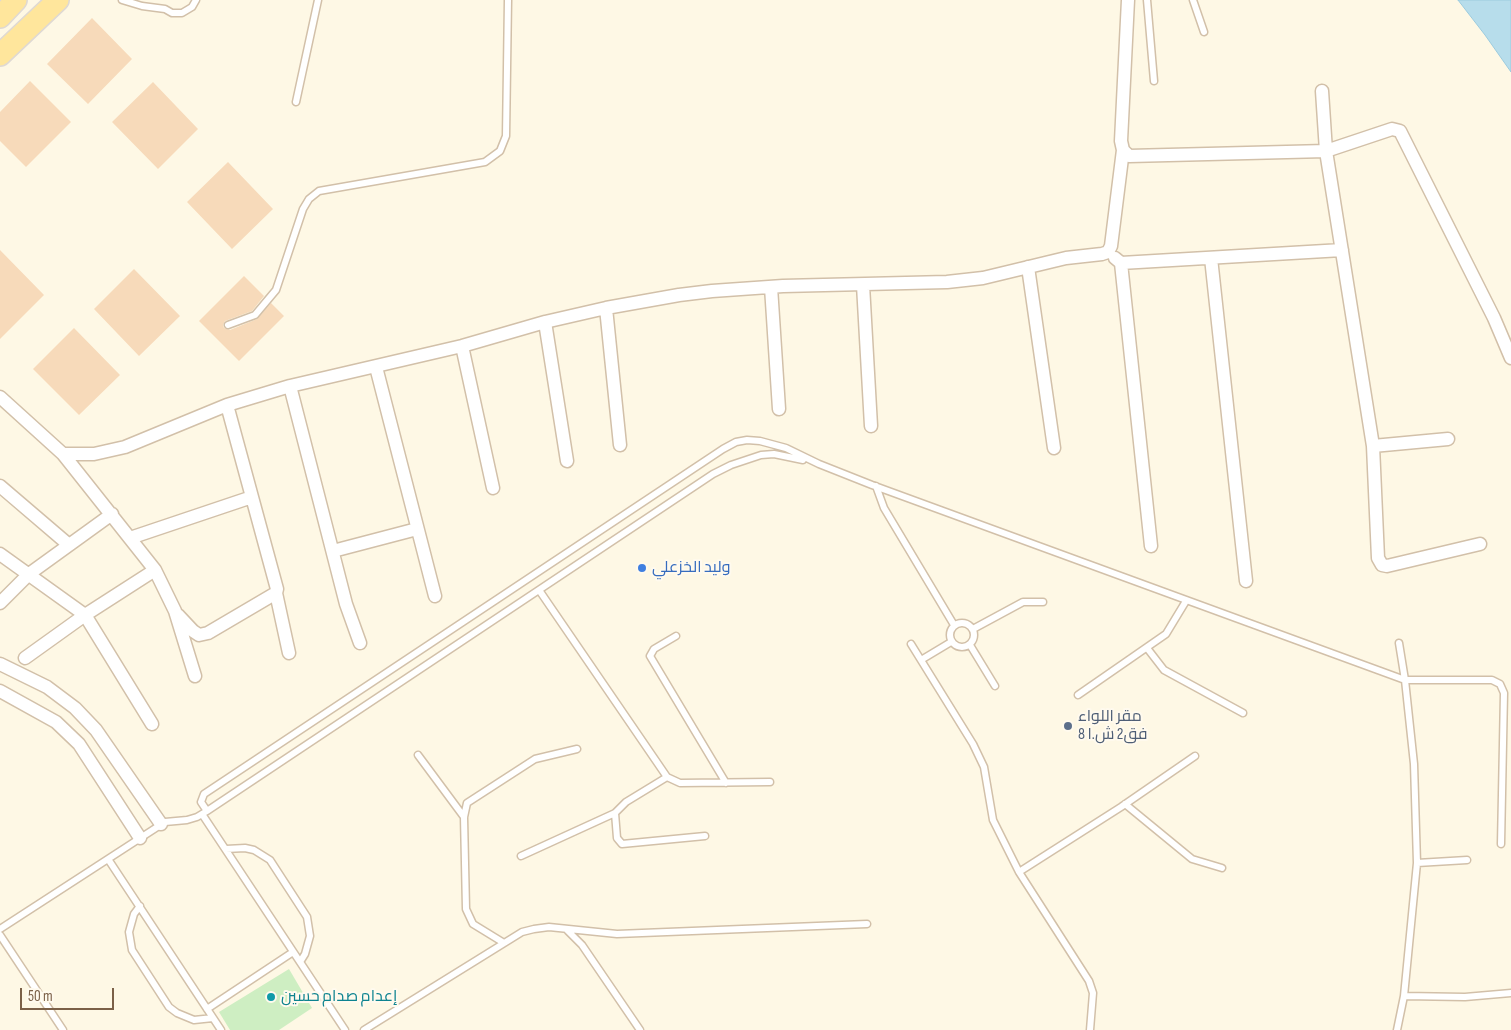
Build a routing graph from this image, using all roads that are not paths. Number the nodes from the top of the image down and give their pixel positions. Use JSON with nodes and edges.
{"nodes":[{"id":1,"x":16,"y":0,"type":"edge"},
{"id":2,"x":58,"y":0,"type":"edge"},
{"id":3,"x":122,"y":0,"type":"edge"},
{"id":4,"x":196,"y":0,"type":"edge"},
{"id":5,"x":318,"y":0,"type":"edge"},
{"id":6,"x":508,"y":0,"type":"edge"},
{"id":7,"x":1128,"y":0,"type":"edge"},
{"id":8,"x":1147,"y":0,"type":"edge"},
{"id":9,"x":1194,"y":0,"type":"edge"},
{"id":10,"x":0,"y":16,"type":"edge"},
{"id":11,"x":1204,"y":32,"type":"dead end"},
{"id":12,"x":0,"y":55,"type":"edge"},
{"id":13,"x":1154,"y":81,"type":"dead end"},
{"id":14,"x":1322,"y":91,"type":"dead end"},
{"id":15,"x":296,"y":102,"type":"dead end"},
{"id":16,"x":1123,"y":150,"type":"junction"},
{"id":17,"x":1326,"y":151,"type":"junction"},
{"id":18,"x":1342,"y":250,"type":"junction"},
{"id":19,"x":1108,"y":252,"type":"junction"},
{"id":20,"x":1211,"y":258,"type":"junction"},
{"id":21,"x":1121,"y":263,"type":"junction"},
{"id":22,"x":1028,"y":267,"type":"junction"},
{"id":23,"x":862,"y":285,"type":"junction"},
{"id":24,"x":771,"y":287,"type":"junction"},
{"id":25,"x":606,"y":308,"type":"junction"},
{"id":26,"x":545,"y":322,"type":"junction"},
{"id":27,"x":228,"y":325,"type":"dead end"},
{"id":28,"x":462,"y":346,"type":"junction"},
{"id":29,"x":1511,"y":358,"type":"edge"},
{"id":30,"x":376,"y":367,"type":"junction"},
{"id":31,"x":290,"y":386,"type":"junction"},
{"id":32,"x":0,"y":397,"type":"edge"},
{"id":33,"x":227,"y":405,"type":"junction"},
{"id":34,"x":779,"y":409,"type":"dead end"},
{"id":35,"x":871,"y":426,"type":"dead end"},
{"id":36,"x":1448,"y":439,"type":"dead end"},
{"id":37,"x":620,"y":445,"type":"dead end"},
{"id":38,"x":1373,"y":446,"type":"junction"},
{"id":39,"x":1054,"y":448,"type":"dead end"},
{"id":40,"x":63,"y":454,"type":"junction"},
{"id":41,"x":567,"y":461,"type":"dead end"},
{"id":42,"x":819,"y":464,"type":"junction"},
{"id":43,"x":0,"y":486,"type":"edge"},
{"id":44,"x":876,"y":486,"type":"junction"},
{"id":45,"x":493,"y":488,"type":"dead end"},
{"id":46,"x":252,"y":497,"type":"junction"},
{"id":47,"x":112,"y":514,"type":"junction"},
{"id":48,"x":418,"y":529,"type":"junction"},
{"id":49,"x":130,"y":538,"type":"junction"},
{"id":50,"x":1480,"y":544,"type":"dead end"},
{"id":51,"x":69,"y":545,"type":"junction"},
{"id":52,"x":1151,"y":546,"type":"dead end"},
{"id":53,"x":333,"y":551,"type":"junction"},
{"id":54,"x":0,"y":554,"type":"edge"},
{"id":55,"x":155,"y":570,"type":"junction"},
{"id":56,"x":29,"y":574,"type":"junction"},
{"id":57,"x":1246,"y":581,"type":"dead end"},
{"id":58,"x":539,"y":590,"type":"junction"},
{"id":59,"x":276,"y":594,"type":"junction"},
{"id":60,"x":435,"y":596,"type":"dead end"},
{"id":61,"x":1186,"y":601,"type":"junction"},
{"id":62,"x":0,"y":602,"type":"edge"},
{"id":63,"x":1043,"y":602,"type":"dead end"},
{"id":64,"x":175,"y":611,"type":"junction"},
{"id":65,"x":85,"y":615,"type":"junction"},
{"id":66,"x":954,"y":625,"type":"junction"},
{"id":67,"x":973,"y":629,"type":"junction"},
{"id":68,"x":676,"y":636,"type":"dead end"},
{"id":69,"x":951,"y":642,"type":"junction"},
{"id":70,"x":360,"y":643,"type":"dead end"},
{"id":71,"x":911,"y":644,"type":"dead end"},
{"id":72,"x":1399,"y":644,"type":"dead end"},
{"id":73,"x":970,"y":645,"type":"junction"},
{"id":74,"x":1146,"y":648,"type":"junction"},
{"id":75,"x":289,"y":652,"type":"dead end"},
{"id":76,"x":25,"y":658,"type":"dead end"},
{"id":77,"x":921,"y":660,"type":"junction"},
{"id":78,"x":0,"y":664,"type":"edge"},
{"id":79,"x":195,"y":676,"type":"dead end"},
{"id":80,"x":1404,"y":680,"type":"junction"},
{"id":81,"x":996,"y":686,"type":"dead end"},
{"id":82,"x":0,"y":691,"type":"edge"},
{"id":83,"x":1078,"y":695,"type":"dead end"},
{"id":84,"x":1243,"y":713,"type":"dead end"},
{"id":85,"x":152,"y":724,"type":"dead end"},
{"id":86,"x":577,"y":749,"type":"dead end"},
{"id":87,"x":418,"y":755,"type":"dead end"},
{"id":88,"x":1195,"y":756,"type":"dead end"},
{"id":89,"x":667,"y":777,"type":"junction"},
{"id":90,"x":726,"y":782,"type":"junction"},
{"id":91,"x":770,"y":782,"type":"dead end"},
{"id":92,"x":1125,"y":804,"type":"junction"},
{"id":93,"x":205,"y":813,"type":"junction"},
{"id":94,"x":615,"y":813,"type":"junction"},
{"id":95,"x":464,"y":817,"type":"junction"},
{"id":96,"x":161,"y":824,"type":"junction"},
{"id":97,"x":706,"y":836,"type":"dead end"},
{"id":98,"x":140,"y":838,"type":"junction"},
{"id":99,"x":1501,"y":844,"type":"dead end"},
{"id":100,"x":226,"y":849,"type":"junction"},
{"id":101,"x":521,"y":856,"type":"dead end"},
{"id":102,"x":108,"y":859,"type":"junction"},
{"id":103,"x":1467,"y":860,"type":"dead end"},
{"id":104,"x":1417,"y":863,"type":"junction"},
{"id":105,"x":1222,"y":868,"type":"dead end"},
{"id":106,"x":1019,"y":872,"type":"junction"},
{"id":107,"x":140,"y":906,"type":"junction"},
{"id":108,"x":866,"y":924,"type":"dead end"},
{"id":109,"x":566,"y":929,"type":"junction"},
{"id":110,"x":0,"y":930,"type":"edge"},
{"id":111,"x":0,"y":935,"type":"edge"},
{"id":112,"x":504,"y":943,"type":"junction"},
{"id":113,"x":293,"y":952,"type":"junction"},
{"id":114,"x":300,"y":962,"type":"junction"},
{"id":115,"x":1511,"y":993,"type":"edge"},
{"id":116,"x":1404,"y":996,"type":"junction"},
{"id":117,"x":207,"y":1009,"type":"junction"},
{"id":118,"x":213,"y":1018,"type":"junction"},
{"id":119,"x":63,"y":1030,"type":"edge"},
{"id":120,"x":221,"y":1030,"type":"edge"},
{"id":121,"x":345,"y":1030,"type":"edge"},
{"id":122,"x":364,"y":1030,"type":"edge"},
{"id":123,"x":640,"y":1030,"type":"edge"},
{"id":124,"x":1090,"y":1030,"type":"edge"},
{"id":125,"x":1397,"y":1030,"type":"edge"}],
"edges":[{"from":1,"to":10,"type":"main road"},
{"from":2,"to":12,"type":"main road"},
{"from":3,"to":4,"type":"lane"},
{"from":5,"to":15,"type":"lane"},
{"from":6,"to":27,"type":"lane"},
{"from":7,"to":16,"type":"street"},
{"from":8,"to":13,"type":"lane"},
{"from":9,"to":11,"type":"lane"},
{"from":14,"to":17,"type":"street"},
{"from":16,"to":17,"type":"street"},
{"from":16,"to":19,"type":"street"},
{"from":17,"to":18,"type":"street"},
{"from":17,"to":29,"type":"street"},
{"from":18,"to":20,"type":"street"},
{"from":18,"to":38,"type":"street"},
{"from":19,"to":21,"type":"street"},
{"from":19,"to":22,"type":"street"},
{"from":20,"to":21,"type":"street"},
{"from":20,"to":57,"type":"street"},
{"from":21,"to":52,"type":"street"},
{"from":22,"to":23,"type":"street"},
{"from":22,"to":39,"type":"street"},
{"from":23,"to":24,"type":"street"},
{"from":23,"to":35,"type":"street"},
{"from":24,"to":25,"type":"street"},
{"from":24,"to":34,"type":"street"},
{"from":25,"to":26,"type":"street"},
{"from":25,"to":37,"type":"street"},
{"from":26,"to":28,"type":"street"},
{"from":26,"to":41,"type":"street"},
{"from":28,"to":30,"type":"street"},
{"from":28,"to":45,"type":"street"},
{"from":30,"to":31,"type":"street"},
{"from":30,"to":48,"type":"street"},
{"from":31,"to":33,"type":"street"},
{"from":31,"to":53,"type":"street"},
{"from":32,"to":40,"type":"street"},
{"from":33,"to":40,"type":"street"},
{"from":33,"to":46,"type":"street"},
{"from":36,"to":38,"type":"street"},
{"from":38,"to":50,"type":"street"},
{"from":40,"to":47,"type":"street"},
{"from":42,"to":44,"type":"lane"},
{"from":42,"to":58,"type":"lane"},
{"from":42,"to":93,"type":"lane"},
{"from":43,"to":51,"type":"street"},
{"from":44,"to":61,"type":"lane"},
{"from":44,"to":66,"type":"lane"},
{"from":46,"to":49,"type":"street"},
{"from":46,"to":59,"type":"street"},
{"from":47,"to":49,"type":"street"},
{"from":47,"to":51,"type":"street"},
{"from":48,"to":53,"type":"street"},
{"from":48,"to":60,"type":"street"},
{"from":49,"to":55,"type":"street"},
{"from":51,"to":56,"type":"street"},
{"from":53,"to":70,"type":"street"},
{"from":54,"to":56,"type":"street"},
{"from":55,"to":64,"type":"street"},
{"from":55,"to":65,"type":"street"},
{"from":56,"to":62,"type":"street"},
{"from":56,"to":65,"type":"street"},
{"from":58,"to":89,"type":"lane"},
{"from":58,"to":93,"type":"lane"},
{"from":59,"to":64,"type":"street"},
{"from":59,"to":75,"type":"street"},
{"from":61,"to":74,"type":"lane"},
{"from":61,"to":80,"type":"lane"},
{"from":63,"to":67,"type":"lane"},
{"from":64,"to":79,"type":"street"},
{"from":65,"to":76,"type":"street"},
{"from":65,"to":85,"type":"street"},
{"from":66,"to":67,"type":"lane"},
{"from":66,"to":69,"type":"lane"},
{"from":67,"to":73,"type":"lane"},
{"from":68,"to":90,"type":"lane"},
{"from":69,"to":73,"type":"lane"},
{"from":69,"to":77,"type":"lane"},
{"from":71,"to":77,"type":"lane"},
{"from":72,"to":80,"type":"lane"},
{"from":73,"to":81,"type":"lane"},
{"from":74,"to":83,"type":"lane"},
{"from":74,"to":84,"type":"lane"},
{"from":77,"to":106,"type":"lane"},
{"from":78,"to":96,"type":"street"},
{"from":80,"to":99,"type":"lane"},
{"from":80,"to":104,"type":"lane"},
{"from":82,"to":98,"type":"street"},
{"from":86,"to":95,"type":"lane"},
{"from":87,"to":95,"type":"lane"},
{"from":88,"to":92,"type":"lane"},
{"from":89,"to":90,"type":"lane"},
{"from":89,"to":94,"type":"lane"},
{"from":90,"to":91,"type":"lane"},
{"from":92,"to":105,"type":"lane"},
{"from":92,"to":106,"type":"lane"},
{"from":93,"to":96,"type":"lane"},
{"from":93,"to":100,"type":"lane"},
{"from":94,"to":97,"type":"lane"},
{"from":94,"to":101,"type":"lane"},
{"from":95,"to":112,"type":"lane"},
{"from":96,"to":98,"type":"lane"},
{"from":98,"to":102,"type":"lane"},
{"from":100,"to":113,"type":"lane"},
{"from":100,"to":114,"type":"lane"},
{"from":102,"to":107,"type":"lane"},
{"from":102,"to":110,"type":"lane"},
{"from":103,"to":104,"type":"lane"},
{"from":104,"to":116,"type":"lane"},
{"from":106,"to":124,"type":"lane"},
{"from":107,"to":117,"type":"lane"},
{"from":107,"to":118,"type":"lane"},
{"from":108,"to":109,"type":"lane"},
{"from":109,"to":112,"type":"lane"},
{"from":109,"to":123,"type":"lane"},
{"from":111,"to":119,"type":"lane"},
{"from":112,"to":122,"type":"lane"},
{"from":113,"to":114,"type":"lane"},
{"from":113,"to":117,"type":"lane"},
{"from":114,"to":121,"type":"lane"},
{"from":115,"to":116,"type":"lane"},
{"from":116,"to":125,"type":"lane"},
{"from":117,"to":118,"type":"lane"},
{"from":118,"to":120,"type":"lane"}]}
